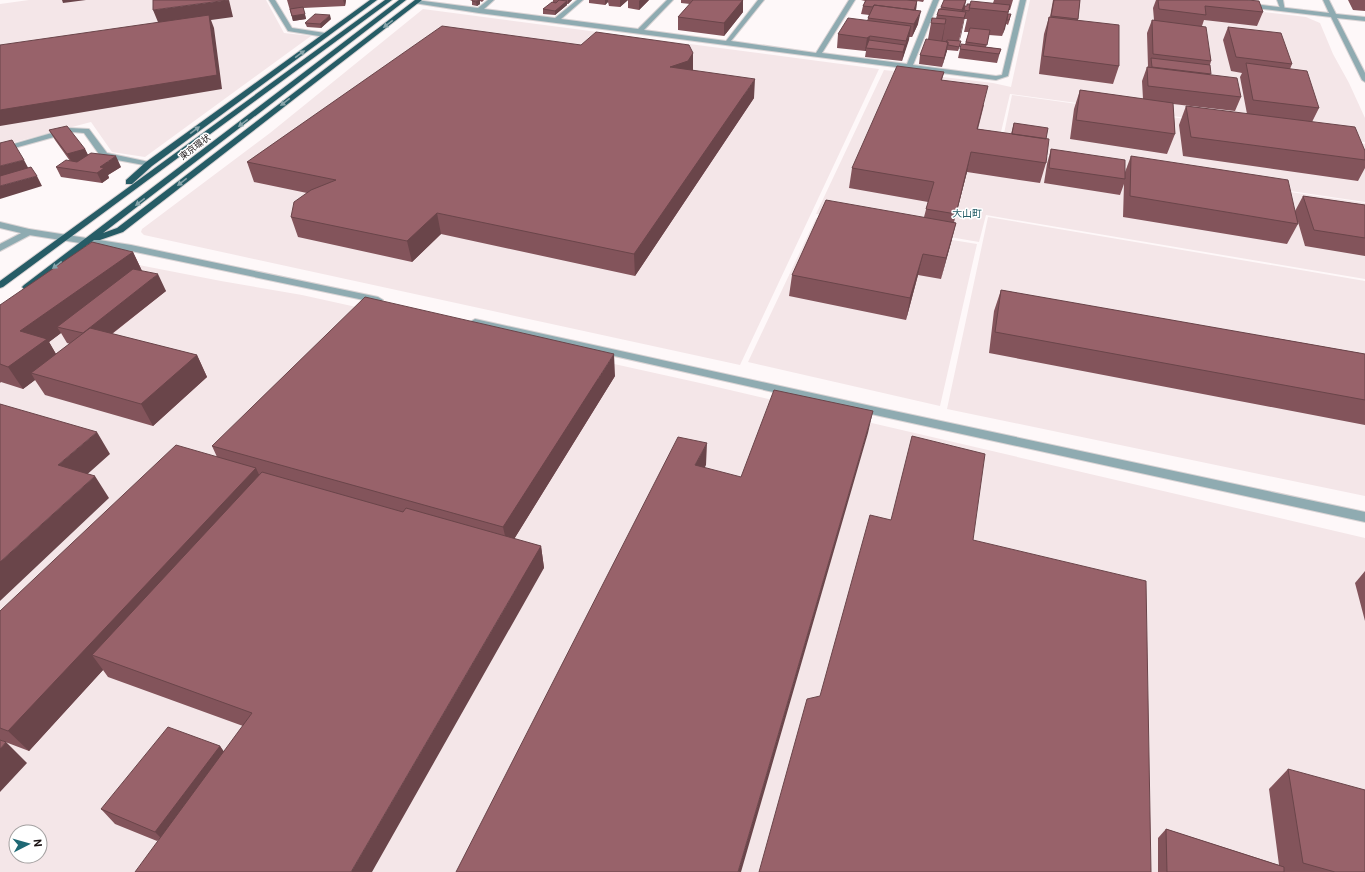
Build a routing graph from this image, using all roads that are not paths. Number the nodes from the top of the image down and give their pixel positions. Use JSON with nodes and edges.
{"nodes":[{"id":1,"x":272,"y":0,"type":"edge"},
{"id":2,"x":374,"y":0,"type":"edge"},
{"id":3,"x":389,"y":0,"type":"edge"},
{"id":4,"x":403,"y":0,"type":"edge"},
{"id":5,"x":491,"y":0,"type":"edge"},
{"id":6,"x":580,"y":0,"type":"edge"},
{"id":7,"x":670,"y":0,"type":"edge"},
{"id":8,"x":761,"y":0,"type":"edge"},
{"id":9,"x":852,"y":0,"type":"edge"},
{"id":10,"x":936,"y":0,"type":"edge"},
{"id":11,"x":1023,"y":0,"type":"edge"},
{"id":12,"x":1280,"y":0,"type":"edge"},
{"id":13,"x":1326,"y":0,"type":"edge"},
{"id":14,"x":418,"y":1,"type":"edge"},
{"id":15,"x":1238,"y":4,"type":"edge"},
{"id":16,"x":479,"y":10,"type":"junction"},
{"id":17,"x":1283,"y":10,"type":"junction"},
{"id":18,"x":1333,"y":15,"type":"junction"},
{"id":19,"x":1365,"y":18,"type":"edge"},
{"id":20,"x":555,"y":21,"type":"junction"},
{"id":21,"x":639,"y":32,"type":"junction"},
{"id":22,"x":326,"y":35,"type":"junction"},
{"id":23,"x":727,"y":43,"type":"junction"},
{"id":24,"x":818,"y":55,"type":"junction"},
{"id":25,"x":909,"y":67,"type":"junction"},
{"id":26,"x":1365,"y":80,"type":"edge"},
{"id":27,"x":0,"y":150,"type":"edge"},
{"id":28,"x":148,"y":164,"type":"junction"},
{"id":29,"x":90,"y":218,"type":"junction"},
{"id":30,"x":0,"y":225,"type":"edge"},
{"id":31,"x":29,"y":232,"type":"junction"},
{"id":32,"x":64,"y":238,"type":"junction"},
{"id":33,"x":88,"y":241,"type":"junction"},
{"id":34,"x":0,"y":248,"type":"edge"},
{"id":35,"x":0,"y":285,"type":"edge"},
{"id":36,"x":21,"y":292,"type":"edge"},
{"id":37,"x":387,"y":302,"type":"edge"},
{"id":38,"x":464,"y":320,"type":"edge"},
{"id":39,"x":1365,"y":517,"type":"edge"}],
"edges":[{"from":1,"to":22,"type":"street"},
{"from":2,"to":22,"type":"highway"},
{"from":3,"to":29,"type":"highway","name":"東京環状"},
{"from":4,"to":33,"type":"highway","name":"東京環状","one_way":true},
{"from":5,"to":16,"type":"street"},
{"from":6,"to":20,"type":"street"},
{"from":7,"to":21,"type":"street"},
{"from":8,"to":23,"type":"street"},
{"from":9,"to":24,"type":"street"},
{"from":10,"to":25,"type":"street"},
{"from":11,"to":25,"type":"street"},
{"from":12,"to":17,"type":"street"},
{"from":13,"to":18,"type":"street"},
{"from":14,"to":16,"type":"street"},
{"from":14,"to":33,"type":"highway","one_way":true},
{"from":15,"to":17,"type":"street"},
{"from":16,"to":20,"type":"street"},
{"from":17,"to":18,"type":"street"},
{"from":18,"to":19,"type":"street"},
{"from":18,"to":26,"type":"street"},
{"from":20,"to":21,"type":"street"},
{"from":21,"to":23,"type":"street"},
{"from":28,"to":22,"type":"highway","one_way":true},
{"from":23,"to":24,"type":"street"},
{"from":24,"to":25,"type":"street"},
{"from":27,"to":28,"type":"street"},
{"from":28,"to":29,"type":"highway"},
{"from":29,"to":32,"type":"highway","name":"東京環状"},
{"from":30,"to":31,"type":"street"},
{"from":31,"to":32,"type":"street"},
{"from":31,"to":34,"type":"street"},
{"from":32,"to":33,"type":"street"},
{"from":32,"to":35,"type":"highway","name":"東京環状"},
{"from":33,"to":36,"type":"highway","name":"東京環状","one_way":true},
{"from":33,"to":37,"type":"street"},
{"from":38,"to":39,"type":"street"}]}
